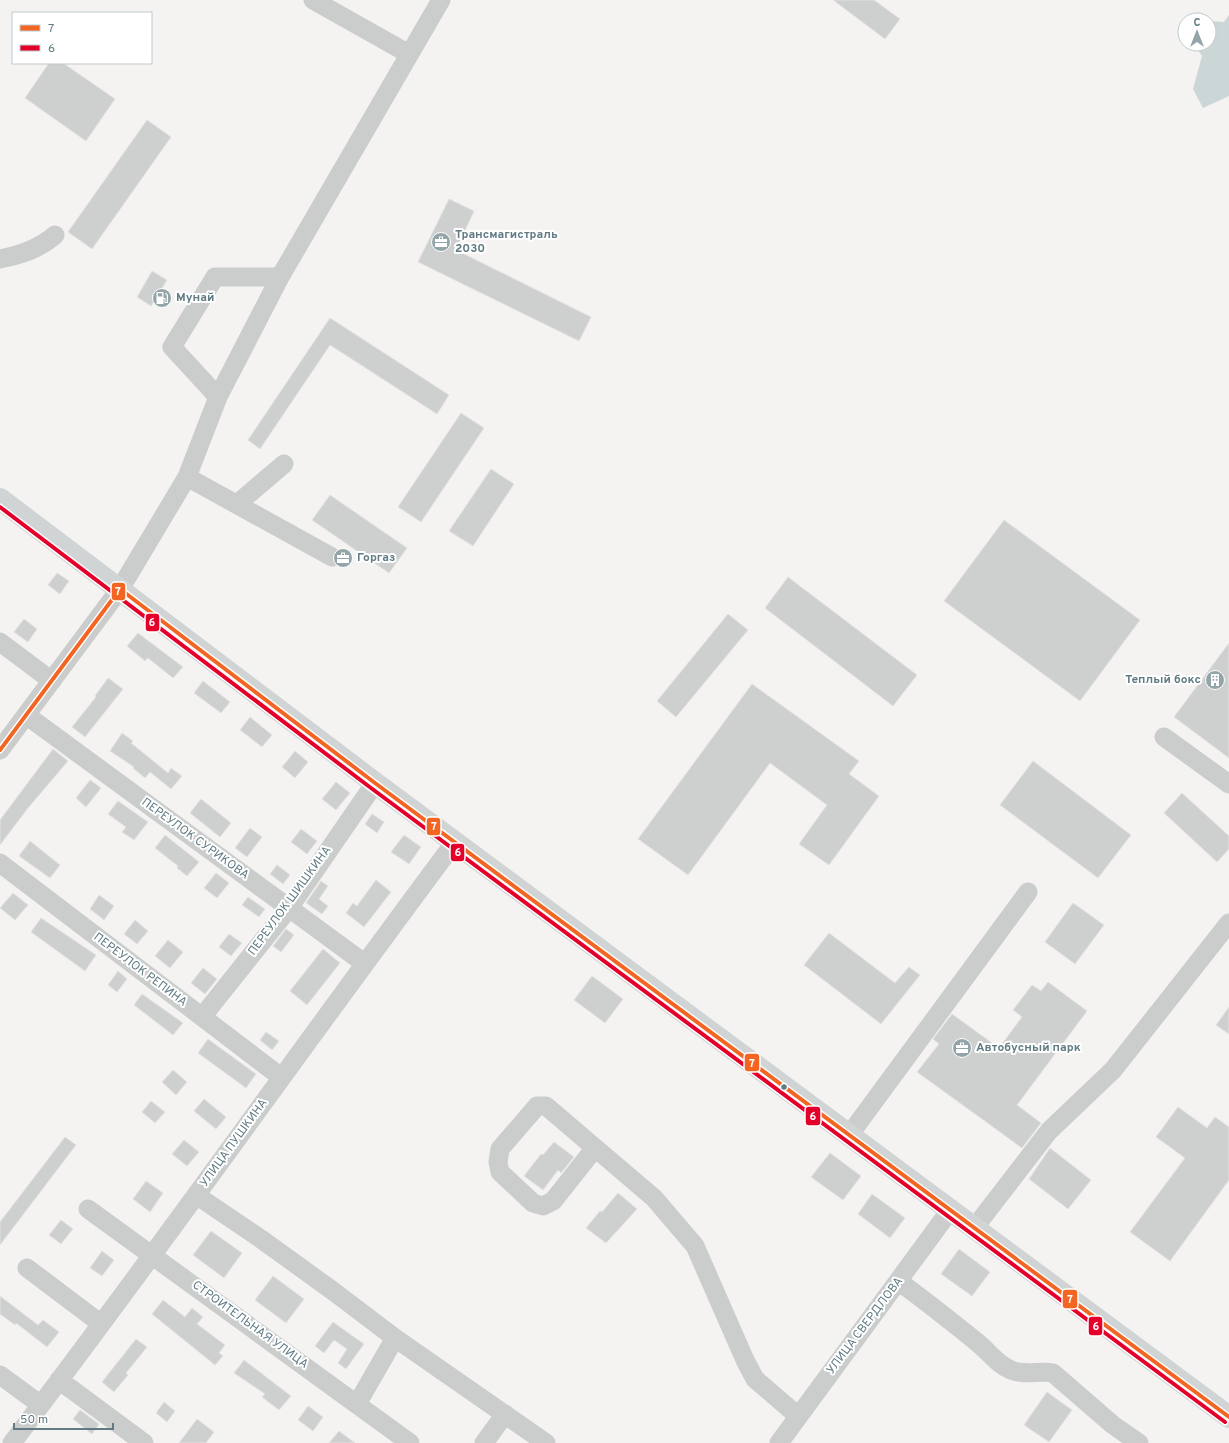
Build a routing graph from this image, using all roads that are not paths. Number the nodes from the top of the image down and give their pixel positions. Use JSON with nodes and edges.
{"nodes":[{"id":1,"x":313,"y":0,"type":"edge"},
{"id":2,"x":441,"y":0,"type":"edge"},
{"id":3,"x":409,"y":54,"type":"junction"},
{"id":4,"x":55,"y":235,"type":"dead end"},
{"id":5,"x":0,"y":259,"type":"edge"},
{"id":6,"x":280,"y":277,"type":"junction"},
{"id":7,"x":218,"y":397,"type":"junction"},
{"id":8,"x":284,"y":464,"type":"dead end"},
{"id":9,"x":187,"y":477,"type":"junction"},
{"id":10,"x":0,"y":499,"type":"edge"},
{"id":11,"x":237,"y":504,"type":"junction"},
{"id":12,"x":332,"y":557,"type":"dead end"},
{"id":13,"x":120,"y":589,"type":"junction"},
{"id":14,"x":0,"y":642,"type":"edge"},
{"id":15,"x":52,"y":681,"type":"junction"},
{"id":16,"x":26,"y":715,"type":"junction"},
{"id":17,"x":1164,"y":737,"type":"dead end"},
{"id":18,"x":0,"y":750,"type":"edge"},
{"id":19,"x":375,"y":783,"type":"junction"},
{"id":20,"x":1229,"y":784,"type":"edge"},
{"id":21,"x":456,"y":842,"type":"junction"},
{"id":22,"x":0,"y":863,"type":"edge"},
{"id":23,"x":1028,"y":892,"type":"dead end"},
{"id":24,"x":288,"y":908,"type":"junction"},
{"id":25,"x":1229,"y":923,"type":"edge"},
{"id":26,"x":364,"y":963,"type":"junction"},
{"id":27,"x":202,"y":1017,"type":"junction"},
{"id":28,"x":281,"y":1077,"type":"junction"},
{"id":29,"x":850,"y":1134,"type":"junction"},
{"id":30,"x":595,"y":1148,"type":"junction"},
{"id":31,"x":196,"y":1196,"type":"junction"},
{"id":32,"x":88,"y":1209,"type":"dead end"},
{"id":33,"x":952,"y":1209,"type":"junction"},
{"id":34,"x":976,"y":1227,"type":"junction"},
{"id":35,"x":154,"y":1255,"type":"junction"},
{"id":36,"x":27,"y":1268,"type":"dead end"},
{"id":37,"x":898,"y":1281,"type":"junction"},
{"id":38,"x":100,"y":1323,"type":"junction"},
{"id":39,"x":395,"y":1338,"type":"junction"},
{"id":40,"x":0,"y":1375,"type":"edge"},
{"id":41,"x":59,"y":1380,"type":"junction"},
{"id":42,"x":357,"y":1404,"type":"junction"},
{"id":43,"x":40,"y":1405,"type":"junction"},
{"id":44,"x":505,"y":1414,"type":"junction"},
{"id":45,"x":798,"y":1416,"type":"junction"},
{"id":46,"x":1229,"y":1417,"type":"edge"},
{"id":47,"x":12,"y":1443,"type":"edge"},
{"id":48,"x":144,"y":1443,"type":"edge"},
{"id":49,"x":410,"y":1443,"type":"edge"},
{"id":50,"x":484,"y":1443,"type":"edge"},
{"id":51,"x":546,"y":1443,"type":"edge"},
{"id":52,"x":779,"y":1443,"type":"edge"},
{"id":53,"x":1139,"y":1443,"type":"edge"}],
"edges":[{"from":1,"to":3,"type":"street"},
{"from":2,"to":3,"type":"street"},
{"from":3,"to":6,"type":"street"},
{"from":4,"to":5,"type":"street"},
{"from":6,"to":7,"type":"street"},
{"from":6,"to":7,"type":"street"},
{"from":7,"to":9,"type":"street"},
{"from":8,"to":11,"type":"street"},
{"from":9,"to":11,"type":"street"},
{"from":9,"to":13,"type":"street"},
{"from":10,"to":13,"type":"highway"},
{"from":11,"to":12,"type":"street"},
{"from":13,"to":15,"type":"street"},
{"from":13,"to":19,"type":"highway"},
{"from":14,"to":15,"type":"street"},
{"from":15,"to":16,"type":"street"},
{"from":16,"to":18,"type":"street"},
{"from":16,"to":24,"type":"street","name":"ПЕРЕУЛОК СУРИКОВА"},
{"from":17,"to":20,"type":"street"},
{"from":19,"to":21,"type":"highway"},
{"from":19,"to":24,"type":"street","name":"ПЕРЕУЛОК ШИШКИНА"},
{"from":21,"to":26,"type":"street","name":"УЛИЦА ПУШКИНА"},
{"from":21,"to":29,"type":"highway"},
{"from":22,"to":27,"type":"street","name":"ПЕРЕУЛОК РЕПИНА"},
{"from":23,"to":29,"type":"street"},
{"from":24,"to":26,"type":"street","name":"ПЕРЕУЛОК СУРИКОВА"},
{"from":24,"to":27,"type":"street","name":"ПЕРЕУЛОК ШИШКИНА"},
{"from":25,"to":34,"type":"street"},
{"from":26,"to":28,"type":"street","name":"УЛИЦА ПУШКИНА"},
{"from":27,"to":28,"type":"street","name":"ПЕРЕУЛОК РЕПИНА"},
{"from":28,"to":31,"type":"street","name":"УЛИЦА ПУШКИНА"},
{"from":29,"to":33,"type":"highway"},
{"from":30,"to":30,"type":"street"},
{"from":30,"to":45,"type":"street"},
{"from":31,"to":35,"type":"street","name":"УЛИЦА ПУШКИНА"},
{"from":31,"to":39,"type":"street"},
{"from":32,"to":35,"type":"street","name":"СТРОИТЕЛЬНАЯ УЛИЦА"},
{"from":33,"to":34,"type":"highway"},
{"from":33,"to":37,"type":"street","name":"УЛИЦА СВЕРДЛОВА"},
{"from":34,"to":46,"type":"highway"},
{"from":35,"to":38,"type":"street","name":"УЛИЦА ПУШКИНА"},
{"from":35,"to":42,"type":"street","name":"СТРОИТЕЛЬНАЯ УЛИЦА"},
{"from":36,"to":38,"type":"street"},
{"from":37,"to":45,"type":"street","name":"УЛИЦА СВЕРДЛОВА"},
{"from":37,"to":53,"type":"street"},
{"from":38,"to":41,"type":"street","name":"УЛИЦА ПУШКИНА"},
{"from":39,"to":42,"type":"street"},
{"from":39,"to":44,"type":"street"},
{"from":40,"to":43,"type":"street"},
{"from":41,"to":43,"type":"street","name":"УЛИЦА ПУШКИНА"},
{"from":41,"to":48,"type":"street"},
{"from":42,"to":49,"type":"street","name":"СТРОИТЕЛЬНАЯ УЛИЦА"},
{"from":43,"to":47,"type":"street","name":"УЛИЦА ПУШКИНА"},
{"from":44,"to":50,"type":"street"},
{"from":44,"to":51,"type":"street"},
{"from":45,"to":52,"type":"street","name":"УЛИЦА СВЕРДЛОВА"}]}
